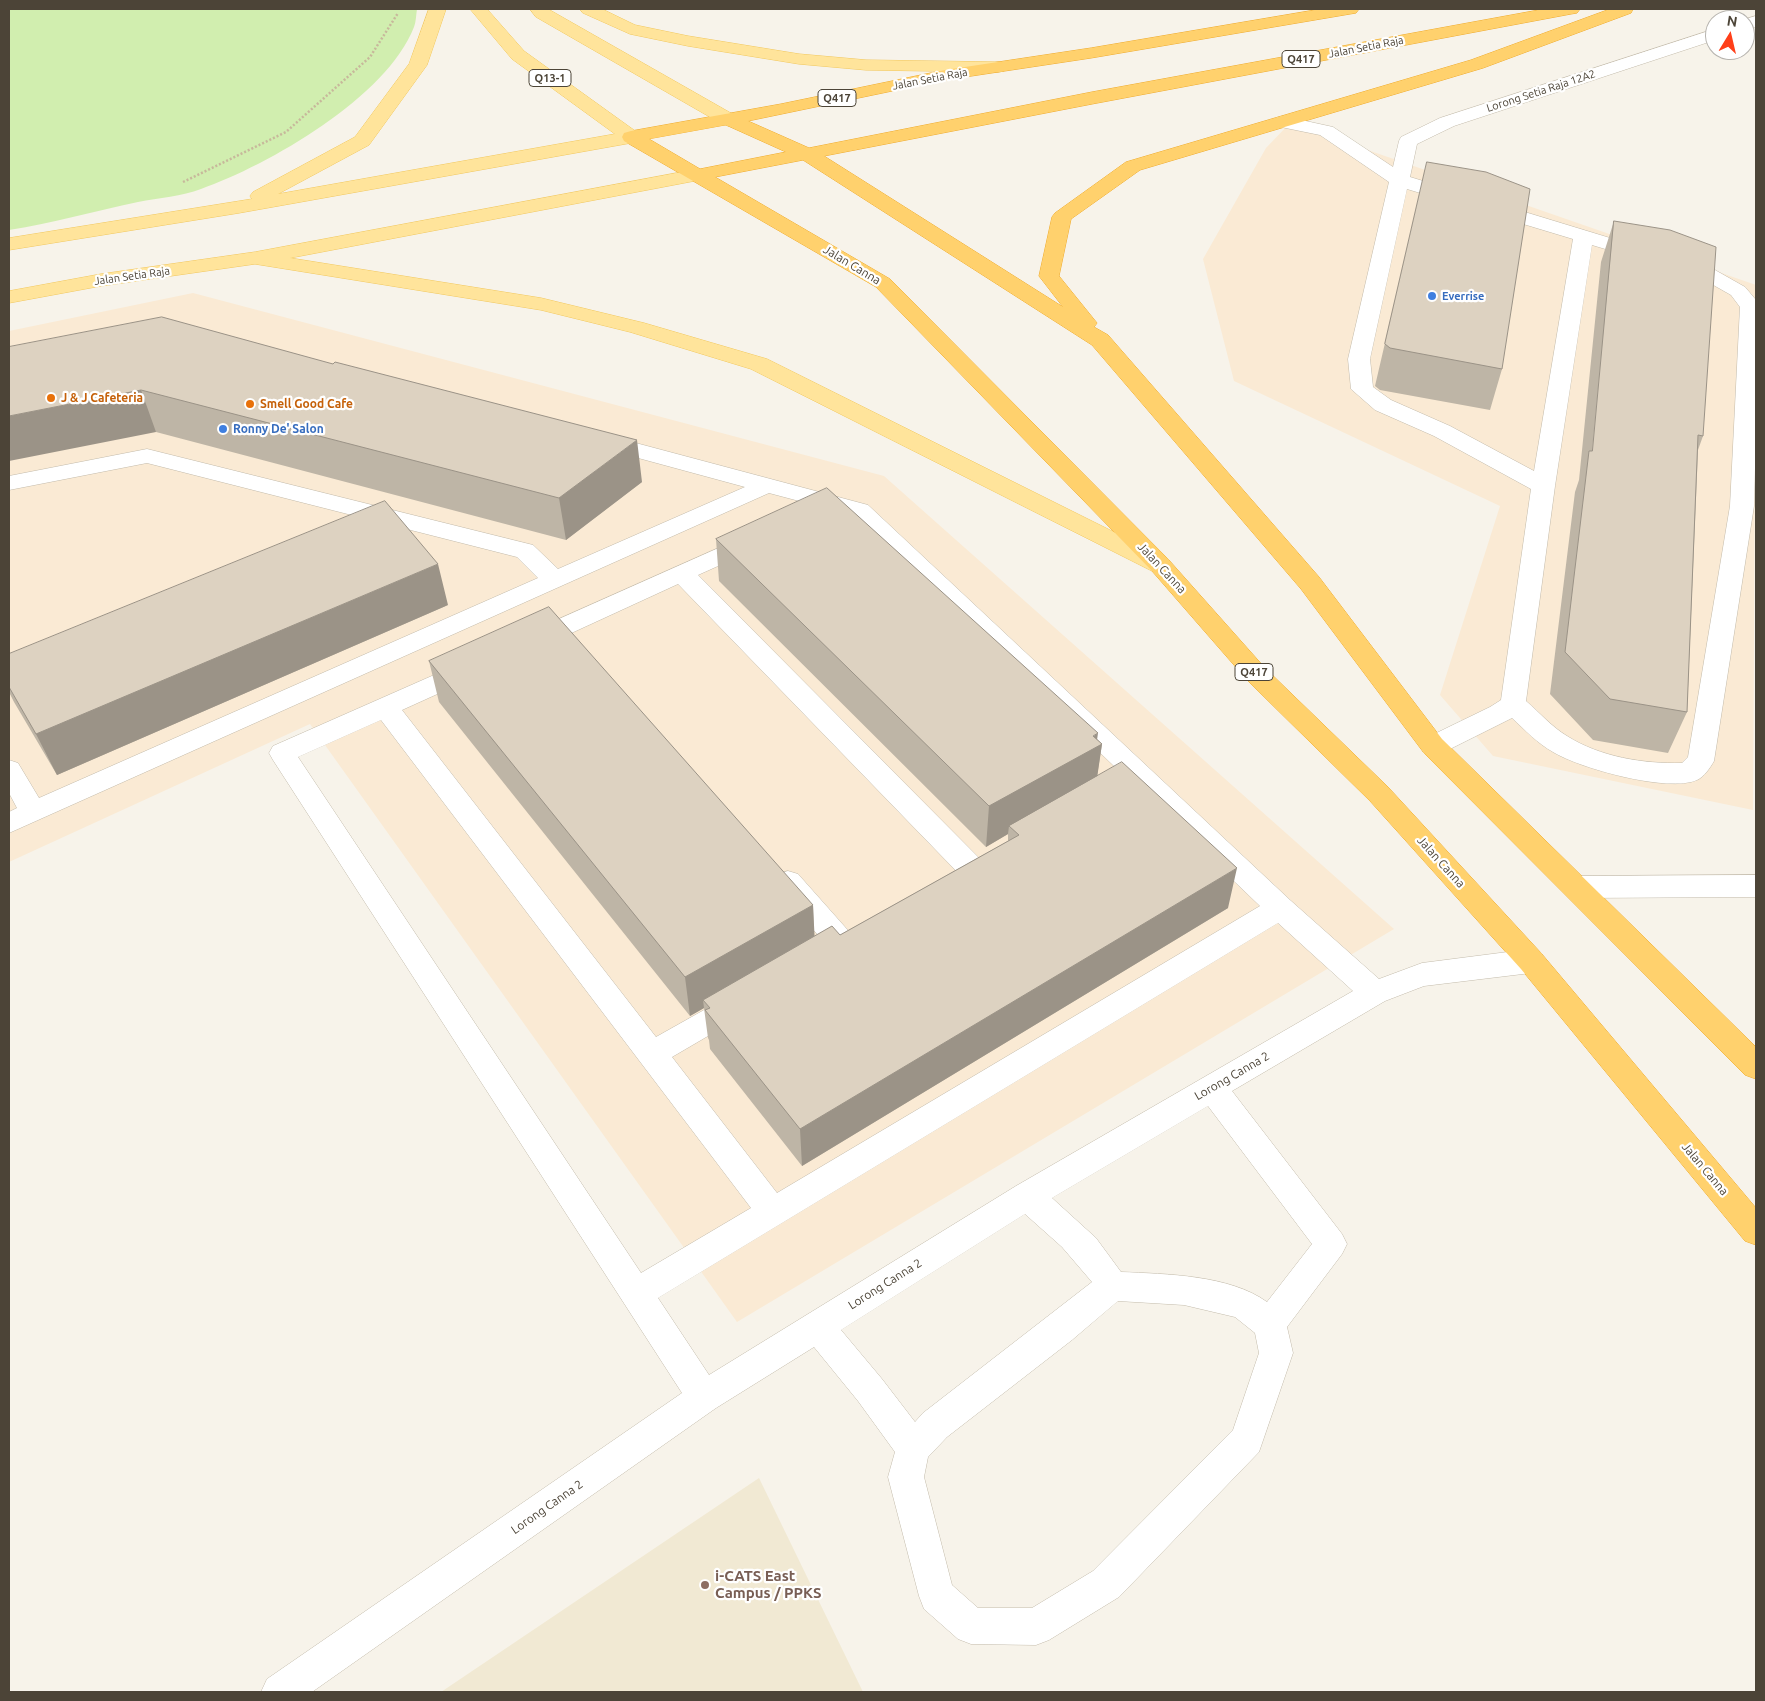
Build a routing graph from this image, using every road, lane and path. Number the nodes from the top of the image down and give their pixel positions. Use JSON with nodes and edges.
{"nodes":[{"id":1,"x":401,"y":9,"type":"edge"},
{"id":2,"x":437,"y":9,"type":"edge"},
{"id":3,"x":478,"y":9,"type":"edge"},
{"id":4,"x":539,"y":9,"type":"edge"},
{"id":5,"x":589,"y":9,"type":"edge"},
{"id":6,"x":1350,"y":9,"type":"edge"},
{"id":7,"x":1571,"y":9,"type":"edge"},
{"id":8,"x":1624,"y":9,"type":"edge"},
{"id":9,"x":1705,"y":37,"type":"edge"},
{"id":10,"x":998,"y":67,"type":"junction"},
{"id":11,"x":729,"y":120,"type":"junction"},
{"id":12,"x":1282,"y":122,"type":"junction"},
{"id":13,"x":631,"y":137,"type":"junction"},
{"id":14,"x":807,"y":154,"type":"junction"},
{"id":15,"x":698,"y":175,"type":"junction"},
{"id":16,"x":1399,"y":180,"type":"junction"},
{"id":17,"x":183,"y":182,"type":"dead end"},
{"id":18,"x":239,"y":207,"type":"junction"},
{"id":19,"x":1584,"y":235,"type":"junction"},
{"id":20,"x":9,"y":244,"type":"edge"},
{"id":21,"x":255,"y":258,"type":"junction"},
{"id":22,"x":9,"y":296,"type":"edge"},
{"id":23,"x":1100,"y":340,"type":"junction"},
{"id":24,"x":577,"y":434,"type":"edge"},
{"id":25,"x":9,"y":483,"type":"edge"},
{"id":26,"x":768,"y":485,"type":"junction"},
{"id":27,"x":1543,"y":486,"type":"junction"},
{"id":28,"x":835,"y":503,"type":"junction"},
{"id":29,"x":1749,"y":507,"type":"edge"},
{"id":30,"x":395,"y":518,"type":"junction"},
{"id":31,"x":799,"y":520,"type":"edge"},
{"id":32,"x":772,"y":532,"type":"edge"},
{"id":33,"x":360,"y":533,"type":"edge"},
{"id":34,"x":1160,"y":565,"type":"junction"},
{"id":35,"x":681,"y":573,"type":"junction"},
{"id":36,"x":555,"y":580,"type":"junction"},
{"id":37,"x":564,"y":626,"type":"junction"},
{"id":38,"x":584,"y":648,"type":"edge"},
{"id":39,"x":1514,"y":704,"type":"junction"},
{"id":40,"x":385,"y":708,"type":"junction"},
{"id":41,"x":1433,"y":746,"type":"junction"},
{"id":42,"x":9,"y":770,"type":"edge"},
{"id":43,"x":1140,"y":775,"type":"junction"},
{"id":44,"x":1115,"y":789,"type":"edge"},
{"id":45,"x":33,"y":812,"type":"junction"},
{"id":46,"x":9,"y":823,"type":"edge"},
{"id":47,"x":998,"y":856,"type":"edge"},
{"id":48,"x":772,"y":863,"type":"edge"},
{"id":49,"x":972,"y":870,"type":"junction"},
{"id":50,"x":947,"y":885,"type":"edge"},
{"id":51,"x":1756,"y":886,"type":"edge"},
{"id":52,"x":1577,"y":887,"type":"junction"},
{"id":53,"x":1280,"y":908,"type":"junction"},
{"id":54,"x":869,"y":930,"type":"edge"},
{"id":55,"x":843,"y":944,"type":"junction"},
{"id":56,"x":818,"y":959,"type":"edge"},
{"id":57,"x":1531,"y":961,"type":"junction"},
{"id":58,"x":760,"y":992,"type":"edge"},
{"id":59,"x":1376,"y":993,"type":"junction"},
{"id":60,"x":651,"y":1054,"type":"junction"},
{"id":61,"x":1756,"y":1066,"type":"edge"},
{"id":62,"x":1212,"y":1088,"type":"junction"},
{"id":63,"x":1028,"y":1196,"type":"junction"},
{"id":64,"x":773,"y":1212,"type":"junction"},
{"id":65,"x":1756,"y":1231,"type":"edge"},
{"id":66,"x":1112,"y":1286,"type":"junction"},
{"id":67,"x":637,"y":1293,"type":"junction"},
{"id":68,"x":1270,"y":1324,"type":"junction"},
{"id":69,"x":817,"y":1326,"type":"junction"},
{"id":70,"x":704,"y":1397,"type":"junction"},
{"id":71,"x":913,"y":1448,"type":"junction"},
{"id":72,"x":280,"y":1692,"type":"edge"}],
"edges":[{"from":1,"to":17,"type":"path"},
{"from":2,"to":18,"type":"main road"},
{"from":3,"to":13,"type":"main road","name":"Jalan Canna","number":"Q13-1"},
{"from":4,"to":11,"type":"main road"},
{"from":5,"to":10,"type":"main road"},
{"from":6,"to":10,"type":"highway","name":"Jalan Setia Raja","number":"Q417"},
{"from":7,"to":14,"type":"highway","name":"Jalan Setia Raja","number":"Q417"},
{"from":8,"to":12,"type":"highway"},
{"from":9,"to":16,"type":"street","name":"Lorong Setia Raja 12A2"},
{"from":10,"to":11,"type":"highway","name":"Jalan Setia Raja","number":"Q417"},
{"from":11,"to":13,"type":"highway","number":"Q417"},
{"from":11,"to":14,"type":"highway"},
{"from":12,"to":16,"type":"street"},
{"from":12,"to":23,"type":"highway"},
{"from":13,"to":15,"type":"highway","name":"Jalan Canna","number":"Q417"},
{"from":13,"to":18,"type":"main road"},
{"from":14,"to":15,"type":"highway","number":"Q417"},
{"from":14,"to":23,"type":"highway"},
{"from":15,"to":21,"type":"main road","name":"Jalan Setia Raja"},
{"from":15,"to":34,"type":"highway","name":"Jalan Canna","number":"Q417"},
{"from":16,"to":19,"type":"street"},
{"from":16,"to":27,"type":"street"},
{"from":18,"to":20,"type":"main road"},
{"from":19,"to":27,"type":"street"},
{"from":19,"to":29,"type":"street"},
{"from":21,"to":22,"type":"main road","name":"Jalan Setia Raja"},
{"from":21,"to":34,"type":"main road"},
{"from":23,"to":41,"type":"highway"},
{"from":24,"to":26,"type":"street"},
{"from":25,"to":30,"type":"street"},
{"from":26,"to":28,"type":"street"},
{"from":26,"to":36,"type":"street"},
{"from":27,"to":39,"type":"street"},
{"from":28,"to":31,"type":"street"},
{"from":28,"to":43,"type":"street"},
{"from":29,"to":39,"type":"street"},
{"from":30,"to":33,"type":"street"},
{"from":30,"to":36,"type":"street"},
{"from":32,"to":35,"type":"street"},
{"from":34,"to":57,"type":"highway","name":"Jalan Canna","number":"Q417"},
{"from":35,"to":37,"type":"street"},
{"from":35,"to":49,"type":"street"},
{"from":36,"to":45,"type":"street"},
{"from":37,"to":38,"type":"street"},
{"from":37,"to":40,"type":"street"},
{"from":39,"to":41,"type":"street"},
{"from":40,"to":60,"type":"street"},
{"from":40,"to":67,"type":"street"},
{"from":41,"to":52,"type":"highway"},
{"from":42,"to":45,"type":"street"},
{"from":43,"to":44,"type":"street"},
{"from":43,"to":53,"type":"street"},
{"from":45,"to":46,"type":"street"},
{"from":47,"to":49,"type":"street"},
{"from":48,"to":55,"type":"street"},
{"from":49,"to":50,"type":"street"},
{"from":51,"to":52,"type":"street"},
{"from":52,"to":61,"type":"highway"},
{"from":53,"to":59,"type":"street"},
{"from":53,"to":64,"type":"street"},
{"from":54,"to":55,"type":"street"},
{"from":55,"to":56,"type":"street"},
{"from":57,"to":59,"type":"street","name":"Lorong Canna 2"},
{"from":57,"to":65,"type":"highway","name":"Jalan Canna","number":"Q417"},
{"from":58,"to":60,"type":"street"},
{"from":59,"to":62,"type":"street","name":"Lorong Canna 2"},
{"from":60,"to":64,"type":"street"},
{"from":62,"to":63,"type":"street","name":"Lorong Canna 2"},
{"from":62,"to":68,"type":"street"},
{"from":63,"to":66,"type":"street"},
{"from":63,"to":69,"type":"street","name":"Lorong Canna 2"},
{"from":64,"to":67,"type":"street"},
{"from":66,"to":68,"type":"street"},
{"from":66,"to":71,"type":"street"},
{"from":67,"to":70,"type":"street"},
{"from":68,"to":71,"type":"street"},
{"from":69,"to":70,"type":"street","name":"Lorong Canna 2"},
{"from":69,"to":71,"type":"street"},
{"from":70,"to":72,"type":"street","name":"Lorong Canna 2"}]}
